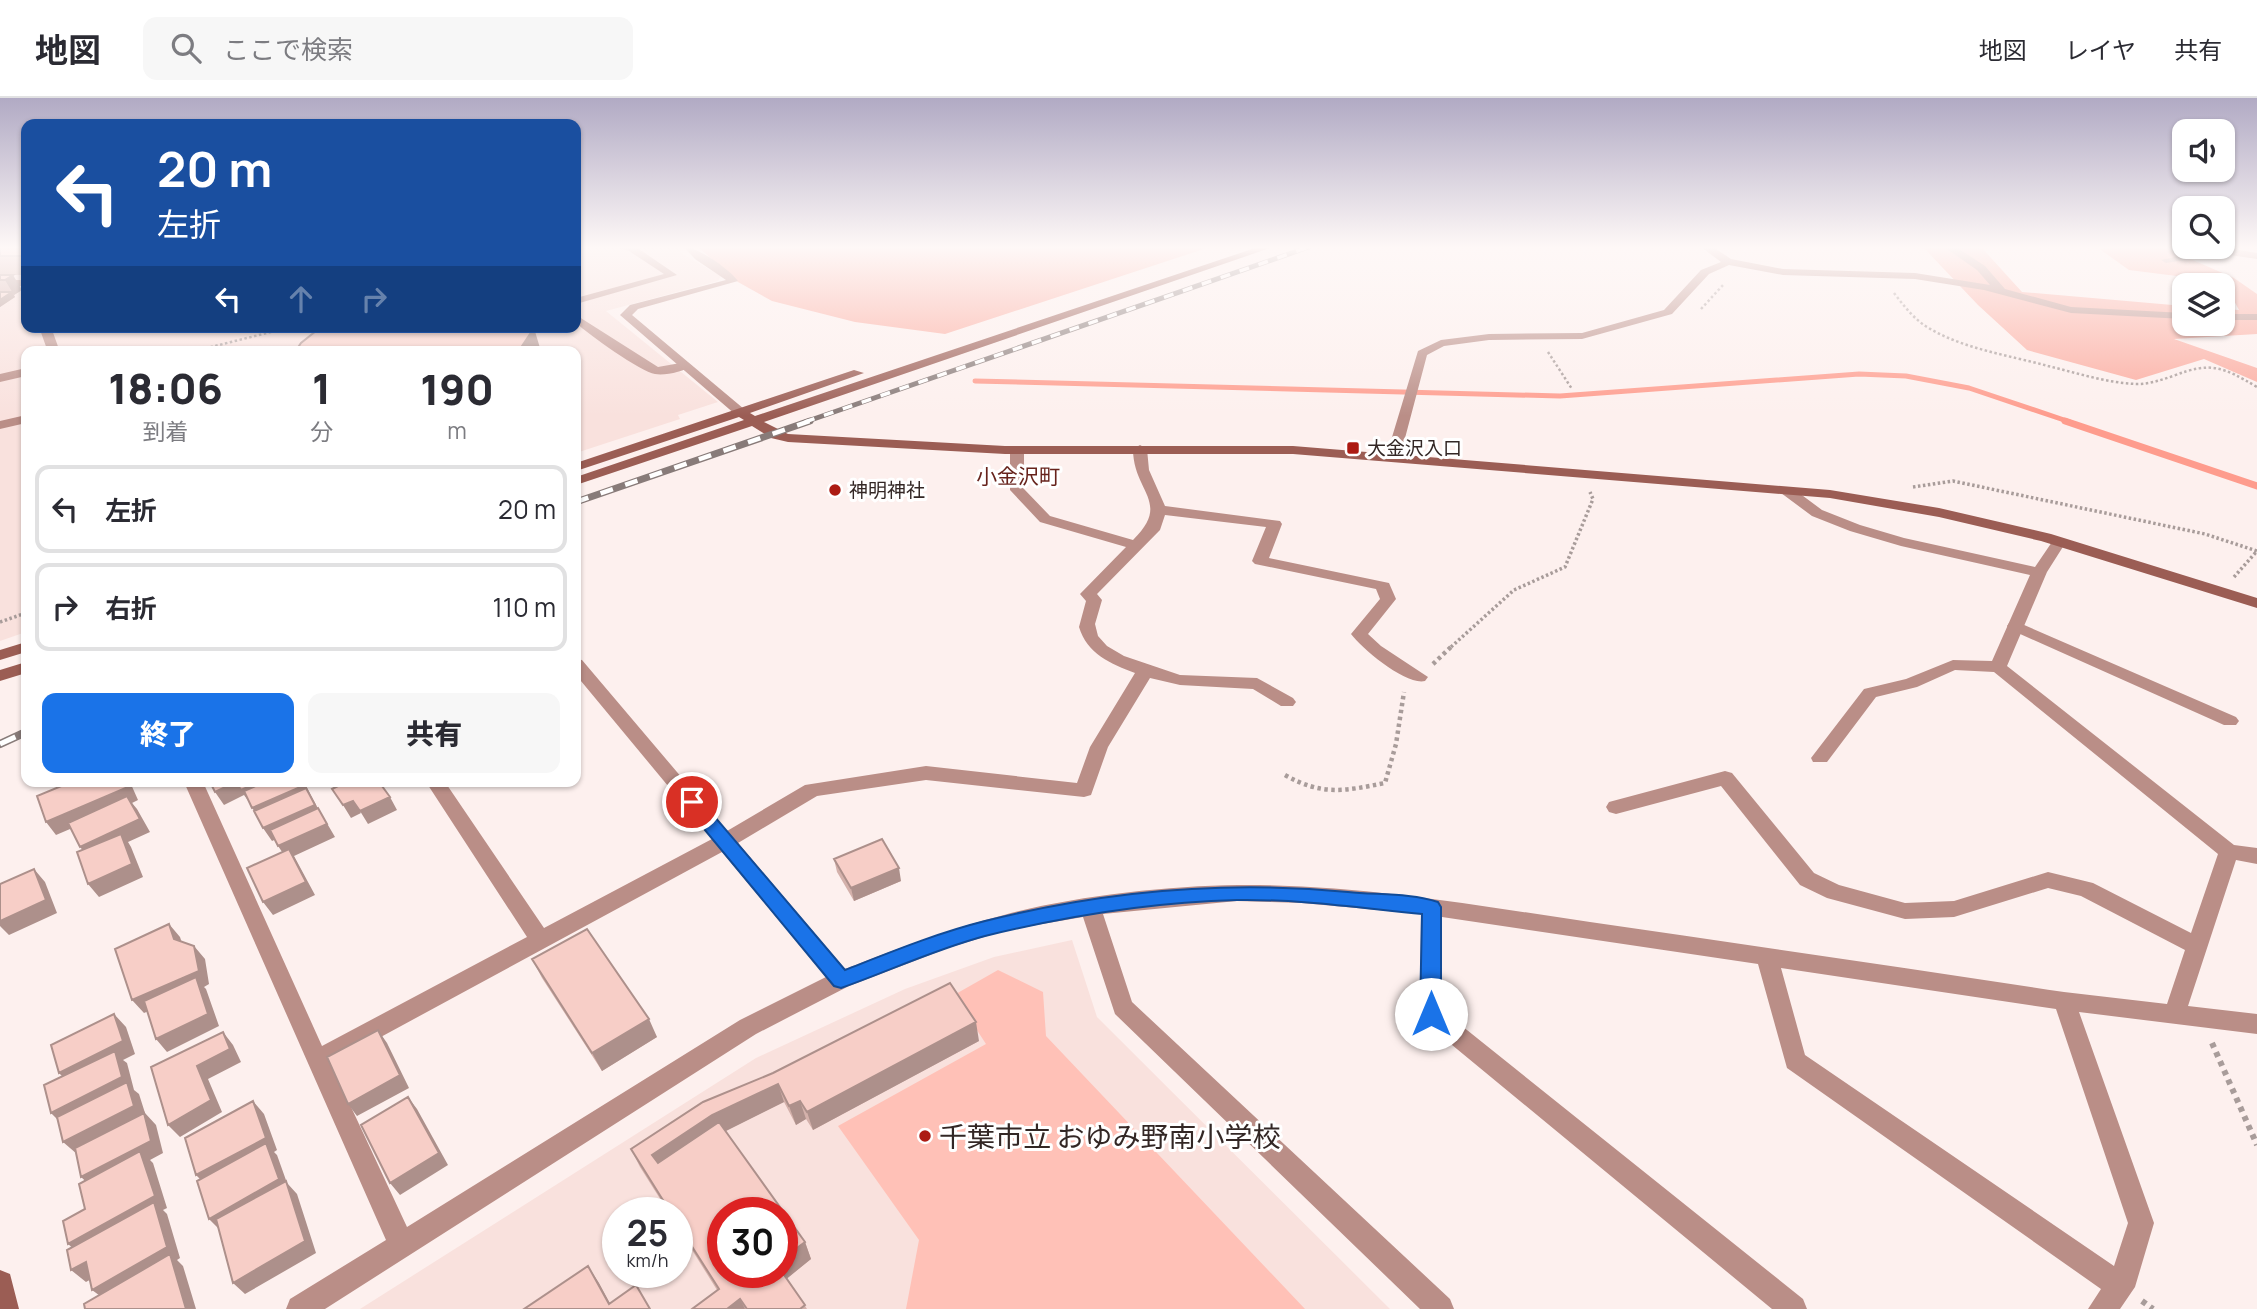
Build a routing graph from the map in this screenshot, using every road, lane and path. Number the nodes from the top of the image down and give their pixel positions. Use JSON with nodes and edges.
{"nodes":[{"id":1,"x":647,"y":304,"type":"edge"},
{"id":2,"x":1067,"y":304,"type":"edge"},
{"id":3,"x":1101,"y":304,"type":"edge"},
{"id":4,"x":1676,"y":304,"type":"edge"},
{"id":5,"x":1902,"y":304,"type":"edge"},
{"id":6,"x":2047,"y":304,"type":"edge"},
{"id":7,"x":2172,"y":316,"type":"edge"},
{"id":8,"x":2235,"y":317,"type":"edge"},
{"id":9,"x":2257,"y":317,"type":"edge"},
{"id":10,"x":581,"y":322,"type":"edge"},
{"id":11,"x":267,"y":333,"type":"edge"},
{"id":12,"x":215,"y":346,"type":"edge"},
{"id":13,"x":686,"y":366,"type":"junction"},
{"id":14,"x":21,"y":373,"type":"edge"},
{"id":15,"x":0,"y":378,"type":"edge"},
{"id":16,"x":2257,"y":387,"type":"edge"},
{"id":17,"x":740,"y":412,"type":"junction"},
{"id":18,"x":21,"y":420,"type":"edge"},
{"id":19,"x":754,"y":421,"type":"junction"},
{"id":20,"x":0,"y":425,"type":"edge"},
{"id":21,"x":1140,"y":449,"type":"junction"},
{"id":22,"x":1017,"y":450,"type":"junction"},
{"id":23,"x":1393,"y":457,"type":"junction"},
{"id":24,"x":581,"y":465,"type":"edge"},
{"id":25,"x":1581,"y":474,"type":"junction"},
{"id":26,"x":581,"y":479,"type":"edge"},
{"id":27,"x":1786,"y":490,"type":"junction"},
{"id":28,"x":1160,"y":510,"type":"junction"},
{"id":29,"x":2059,"y":542,"type":"junction"},
{"id":30,"x":1137,"y":546,"type":"junction"},
{"id":31,"x":2257,"y":551,"type":"edge"},
{"id":32,"x":2039,"y":572,"type":"junction"},
{"id":33,"x":2222,"y":591,"type":"junction"},
{"id":34,"x":2257,"y":603,"type":"edge"},
{"id":35,"x":21,"y":615,"type":"edge"},
{"id":36,"x":0,"y":622,"type":"edge"},
{"id":37,"x":2015,"y":626,"type":"junction"},
{"id":38,"x":21,"y":649,"type":"edge"},
{"id":39,"x":0,"y":655,"type":"edge"},
{"id":40,"x":1998,"y":667,"type":"junction"},
{"id":41,"x":21,"y":669,"type":"edge"},
{"id":42,"x":581,"y":670,"type":"edge"},
{"id":43,"x":1144,"y":671,"type":"junction"},
{"id":44,"x":0,"y":676,"type":"edge"},
{"id":45,"x":1419,"y":677,"type":"junction"},
{"id":46,"x":1287,"y":702,"type":"dead end"},
{"id":47,"x":2230,"y":721,"type":"dead end"},
{"id":48,"x":1820,"y":758,"type":"dead end"},
{"id":49,"x":1285,"y":775,"type":"dead end"},
{"id":50,"x":195,"y":787,"type":"edge"},
{"id":51,"x":438,"y":787,"type":"edge"},
{"id":52,"x":1616,"y":807,"type":"dead end"},
{"id":53,"x":725,"y":841,"type":"junction"},
{"id":54,"x":2229,"y":852,"type":"junction"},
{"id":55,"x":2257,"y":856,"type":"edge"},
{"id":56,"x":1090,"y":907,"type":"junction"},
{"id":57,"x":1431,"y":907,"type":"junction"},
{"id":58,"x":541,"y":941,"type":"junction"},
{"id":59,"x":2196,"y":945,"type":"junction"},
{"id":60,"x":1767,"y":957,"type":"junction"},
{"id":61,"x":841,"y":980,"type":"junction"},
{"id":62,"x":2064,"y":1001,"type":"junction"},
{"id":63,"x":2175,"y":1012,"type":"junction"},
{"id":64,"x":2257,"y":1024,"type":"edge"},
{"id":65,"x":2210,"y":1039,"type":"dead end"},
{"id":66,"x":317,"y":1060,"type":"junction"},
{"id":67,"x":2257,"y":1145,"type":"edge"},
{"id":68,"x":402,"y":1245,"type":"junction"},
{"id":69,"x":0,"y":1284,"type":"edge"},
{"id":70,"x":2121,"y":1287,"type":"junction"},
{"id":71,"x":5,"y":1309,"type":"edge"},
{"id":72,"x":300,"y":1309,"type":"edge"},
{"id":73,"x":1440,"y":1309,"type":"edge"},
{"id":74,"x":1793,"y":1309,"type":"edge"},
{"id":75,"x":2102,"y":1309,"type":"edge"}],
"edges":[{"from":1,"to":13,"type":"street"},
{"from":2,"to":17,"type":"street"},
{"from":3,"to":19,"type":"street"},
{"from":4,"to":23,"type":"street"},
{"from":5,"to":16,"type":"path"},
{"from":6,"to":7,"type":"street"},
{"from":8,"to":9,"type":"street"},
{"from":10,"to":13,"type":"street"},
{"from":11,"to":12,"type":"path"},
{"from":13,"to":17,"type":"street"},
{"from":14,"to":15,"type":"street"},
{"from":17,"to":19,"type":"street"},
{"from":17,"to":24,"type":"street"},
{"from":18,"to":20,"type":"street"},
{"from":19,"to":22,"type":"street"},
{"from":19,"to":26,"type":"street"},
{"from":21,"to":22,"type":"street"},
{"from":21,"to":23,"type":"street"},
{"from":21,"to":28,"type":"street"},
{"from":22,"to":30,"type":"street"},
{"from":23,"to":25,"type":"street"},
{"from":25,"to":27,"type":"street"},
{"from":25,"to":45,"type":"path"},
{"from":27,"to":29,"type":"street"},
{"from":27,"to":32,"type":"street"},
{"from":28,"to":30,"type":"street"},
{"from":28,"to":45,"type":"street"},
{"from":29,"to":32,"type":"street"},
{"from":29,"to":33,"type":"street"},
{"from":30,"to":43,"type":"street"},
{"from":31,"to":33,"type":"path"},
{"from":32,"to":37,"type":"street"},
{"from":33,"to":34,"type":"street"},
{"from":35,"to":36,"type":"path"},
{"from":37,"to":40,"type":"street"},
{"from":37,"to":47,"type":"street"},
{"from":38,"to":39,"type":"street"},
{"from":40,"to":48,"type":"street"},
{"from":40,"to":54,"type":"street"},
{"from":41,"to":44,"type":"street"},
{"from":42,"to":53,"type":"street"},
{"from":43,"to":46,"type":"street"},
{"from":43,"to":53,"type":"street"},
{"from":45,"to":49,"type":"path"},
{"from":50,"to":66,"type":"street"},
{"from":51,"to":58,"type":"street"},
{"from":52,"to":59,"type":"street"},
{"from":53,"to":58,"type":"street"},
{"from":53,"to":61,"type":"street"},
{"from":54,"to":55,"type":"street"},
{"from":54,"to":59,"type":"street"},
{"from":56,"to":57,"type":"street"},
{"from":56,"to":61,"type":"street"},
{"from":56,"to":73,"type":"street"},
{"from":57,"to":60,"type":"street"},
{"from":57,"to":74,"type":"street"},
{"from":58,"to":66,"type":"street"},
{"from":59,"to":63,"type":"street"},
{"from":60,"to":62,"type":"street"},
{"from":60,"to":70,"type":"street"},
{"from":61,"to":68,"type":"street"},
{"from":62,"to":63,"type":"street"},
{"from":62,"to":70,"type":"street"},
{"from":63,"to":64,"type":"street"},
{"from":65,"to":67,"type":"path"},
{"from":66,"to":68,"type":"street"},
{"from":68,"to":72,"type":"street"},
{"from":69,"to":71,"type":"street"},
{"from":70,"to":75,"type":"street"}]}
